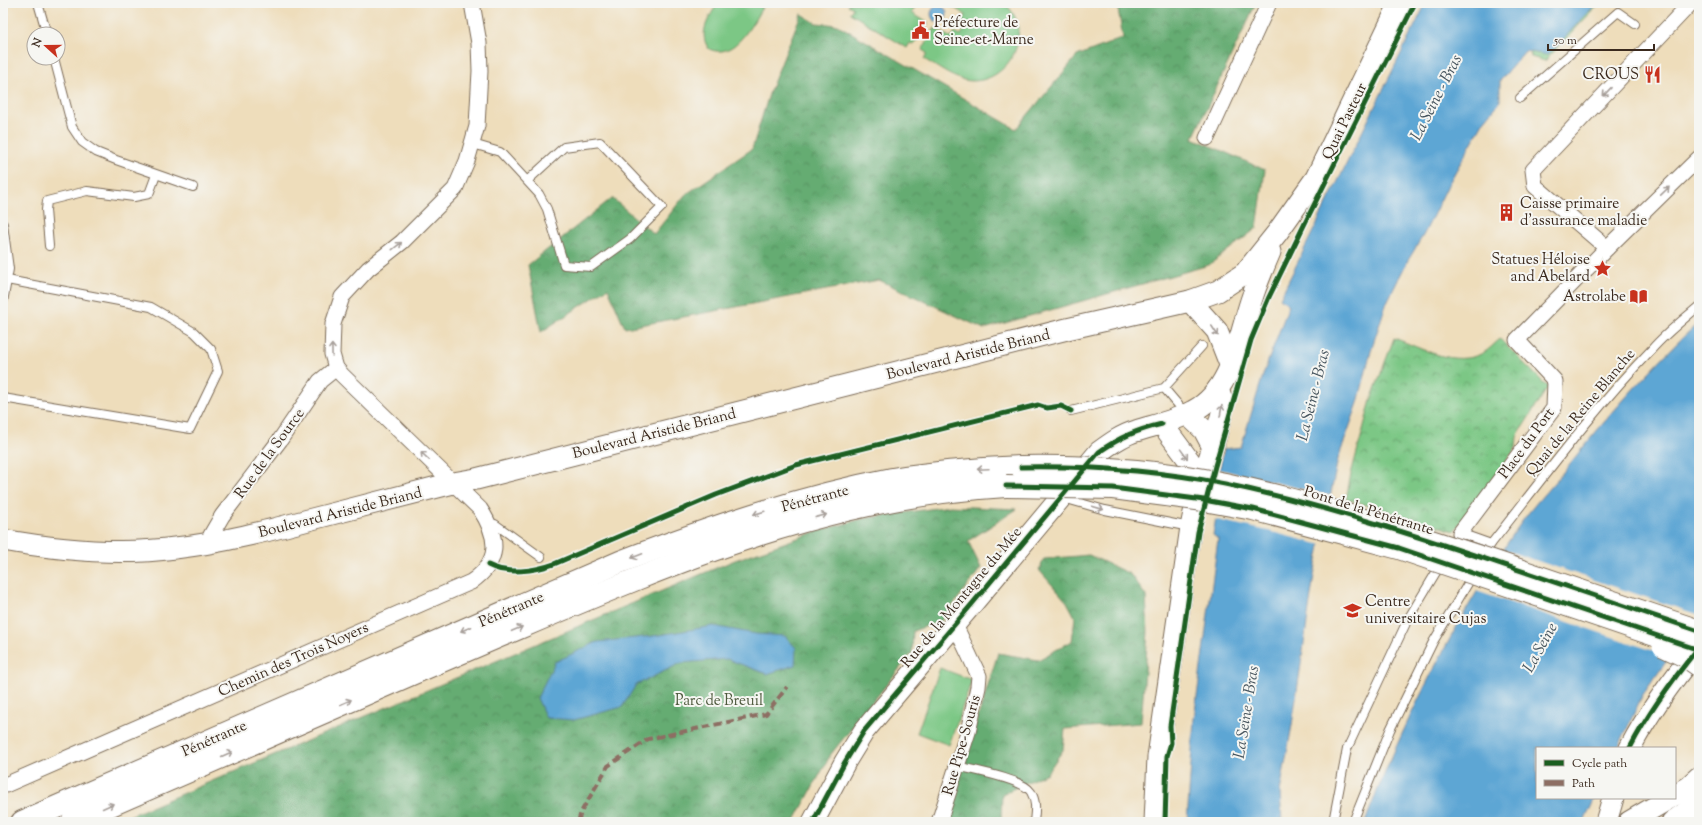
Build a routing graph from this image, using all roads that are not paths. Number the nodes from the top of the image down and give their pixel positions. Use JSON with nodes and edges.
{"nodes":[{"id":1,"x":38,"y":3,"type":"edge"},
{"id":2,"x":472,"y":3,"type":"edge"},
{"id":3,"x":1269,"y":3,"type":"edge"},
{"id":4,"x":1400,"y":3,"type":"edge"},
{"id":5,"x":1691,"y":3,"type":"edge"},
{"id":6,"x":1635,"y":24,"type":"dead end"},
{"id":7,"x":45,"y":26,"type":"edge"},
{"id":8,"x":56,"y":66,"type":"edge"},
{"id":9,"x":1520,"y":98,"type":"dead end"},
{"id":10,"x":1207,"y":138,"type":"dead end"},
{"id":11,"x":472,"y":144,"type":"junction"},
{"id":12,"x":1699,"y":158,"type":"edge"},
{"id":13,"x":156,"y":175,"type":"junction"},
{"id":14,"x":527,"y":181,"type":"junction"},
{"id":15,"x":193,"y":187,"type":"dead end"},
{"id":16,"x":3,"y":224,"type":"edge"},
{"id":17,"x":1277,"y":233,"type":"junction"},
{"id":18,"x":49,"y":246,"type":"dead end"},
{"id":19,"x":1607,"y":248,"type":"junction"},
{"id":20,"x":7,"y":280,"type":"junction"},
{"id":21,"x":1190,"y":301,"type":"junction"},
{"id":22,"x":3,"y":302,"type":"edge"},
{"id":23,"x":1699,"y":306,"type":"edge"},
{"id":24,"x":1202,"y":346,"type":"dead end"},
{"id":25,"x":1231,"y":367,"type":"junction"},
{"id":26,"x":336,"y":368,"type":"junction"},
{"id":27,"x":1164,"y":388,"type":"junction"},
{"id":28,"x":1218,"y":388,"type":"junction"},
{"id":29,"x":3,"y":398,"type":"edge"},
{"id":30,"x":1071,"y":411,"type":"dead end"},
{"id":31,"x":1187,"y":414,"type":"junction"},
{"id":32,"x":1162,"y":424,"type":"junction"},
{"id":33,"x":1213,"y":447,"type":"junction"},
{"id":34,"x":1022,"y":467,"type":"joint"},
{"id":35,"x":453,"y":483,"type":"junction"},
{"id":36,"x":1006,"y":486,"type":"joint"},
{"id":37,"x":1199,"y":489,"type":"junction"},
{"id":38,"x":1060,"y":497,"type":"junction"},
{"id":39,"x":490,"y":524,"type":"junction"},
{"id":40,"x":1191,"y":527,"type":"junction"},
{"id":41,"x":1460,"y":533,"type":"junction"},
{"id":42,"x":3,"y":540,"type":"edge"},
{"id":43,"x":212,"y":543,"type":"junction"},
{"id":44,"x":1491,"y":544,"type":"junction"},
{"id":45,"x":541,"y":557,"type":"dead end"},
{"id":46,"x":1612,"y":621,"type":"junction"},
{"id":47,"x":955,"y":625,"type":"junction"},
{"id":48,"x":1699,"y":631,"type":"edge"},
{"id":49,"x":1699,"y":647,"type":"edge"},
{"id":50,"x":1699,"y":650,"type":"edge"},
{"id":51,"x":1699,"y":666,"type":"edge"},
{"id":52,"x":1631,"y":747,"type":"edge"},
{"id":53,"x":956,"y":766,"type":"junction"},
{"id":54,"x":1699,"y":777,"type":"edge"},
{"id":55,"x":3,"y":786,"type":"edge"},
{"id":56,"x":1676,"y":794,"type":"edge"},
{"id":57,"x":1613,"y":799,"type":"edge"},
{"id":58,"x":1668,"y":799,"type":"edge"},
{"id":59,"x":1699,"y":803,"type":"edge"},
{"id":60,"x":1699,"y":820,"type":"edge"},
{"id":61,"x":22,"y":822,"type":"edge"},
{"id":62,"x":72,"y":822,"type":"edge"},
{"id":63,"x":813,"y":822,"type":"edge"},
{"id":64,"x":939,"y":822,"type":"edge"},
{"id":65,"x":1034,"y":822,"type":"edge"},
{"id":66,"x":1155,"y":822,"type":"edge"},
{"id":67,"x":1333,"y":822,"type":"edge"},
{"id":68,"x":1353,"y":822,"type":"edge"},
{"id":69,"x":1606,"y":822,"type":"edge"},
{"id":70,"x":1629,"y":822,"type":"edge"},
{"id":71,"x":1672,"y":822,"type":"edge"},
{"id":72,"x":1696,"y":822,"type":"edge"}],
"edges":[{"from":1,"to":7,"type":"lane"},
{"from":2,"to":11,"type":"street"},
{"from":3,"to":10,"type":"street"},
{"from":4,"to":17,"type":"street","name":"Quai Pasteur"},
{"from":5,"to":19,"type":"street","one_way":true},
{"from":6,"to":9,"type":"lane"},
{"from":8,"to":13,"type":"lane"},
{"from":11,"to":14,"type":"lane"},
{"from":26,"to":11,"type":"street","one_way":true},
{"from":19,"to":12,"type":"street","one_way":true},
{"from":13,"to":15,"type":"lane"},
{"from":13,"to":18,"type":"lane"},
{"from":14,"to":14,"type":"lane"},
{"from":16,"to":20,"type":"lane"},
{"from":17,"to":21,"type":"street","name":"Boulevard Aristide Briand"},
{"from":17,"to":25,"type":"street","name":"Rue de la Montagne du Mée"},
{"from":19,"to":41,"type":"street","name":"Place du Port"},
{"from":20,"to":22,"type":"lane"},
{"from":20,"to":29,"type":"lane"},
{"from":21,"to":25,"type":"street","one_way":true},
{"from":21,"to":35,"type":"street","name":"Boulevard Aristide Briand"},
{"from":23,"to":44,"type":"lane","name":"Quai de la Reine Blanche"},
{"from":24,"to":27,"type":"lane"},
{"from":25,"to":28,"type":"street","name":"Rue de la Montagne du Mée"},
{"from":35,"to":26,"type":"street","name":"Chemin des Trois Noyers","one_way":true},
{"from":26,"to":43,"type":"street","name":"Rue de la Source"},
{"from":27,"to":30,"type":"lane"},
{"from":27,"to":31,"type":"lane"},
{"from":28,"to":31,"type":"street","name":"Rue de la Montagne du Mée"},
{"from":33,"to":28,"type":"street","one_way":true},
{"from":31,"to":32,"type":"street","name":"Rue de la Montagne du Mée"},
{"from":31,"to":33,"type":"street"},
{"from":32,"to":37,"type":"street","one_way":true},
{"from":32,"to":38,"type":"street","name":"Rue de la Montagne du Mée"},
{"from":33,"to":37,"type":"street"},
{"from":34,"to":48,"type":"main road","name":"Pont de la Pénétrante","bridge":true},
{"from":34,"to":61,"type":"main road","name":"Pénétrante","one_way":true},
{"from":35,"to":39,"type":"street","name":"Chemin des Trois Noyers"},
{"from":35,"to":43,"type":"street","name":"Boulevard Aristide Briand"},
{"from":36,"to":46,"type":"main road","name":"Pont de la Pénétrante","bridge":true},
{"from":62,"to":36,"type":"main road","name":"Pénétrante","one_way":true},
{"from":37,"to":40,"type":"street"},
{"from":38,"to":40,"type":"lane","one_way":true},
{"from":38,"to":47,"type":"street","name":"Rue de la Montagne du Mée"},
{"from":39,"to":45,"type":"lane"},
{"from":39,"to":55,"type":"street","name":"Chemin des Trois Noyers"},
{"from":40,"to":66,"type":"street"},
{"from":41,"to":44,"type":"lane"},
{"from":41,"to":67,"type":"lane"},
{"from":42,"to":43,"type":"street","name":"Boulevard Aristide Briand"},
{"from":44,"to":68,"type":"lane","name":"Quai de la Reine Blanche"},
{"from":46,"to":50,"type":"main road","name":"Pont de la Pénétrante","bridge":true},
{"from":46,"to":51,"type":"street","bridge":true},
{"from":47,"to":53,"type":"street","name":"Rue Pipe-Souris"},
{"from":47,"to":63,"type":"street","name":"Rue de la Montagne du Mée"},
{"from":49,"to":52,"type":"street"},
{"from":53,"to":64,"type":"street","name":"Rue Pipe-Souris"},
{"from":53,"to":65,"type":"lane"},
{"from":54,"to":56,"type":"street"},
{"from":57,"to":69,"type":"street"},
{"from":58,"to":70,"type":"street"},
{"from":59,"to":71,"type":"street"},
{"from":60,"to":72,"type":"street"}]}
